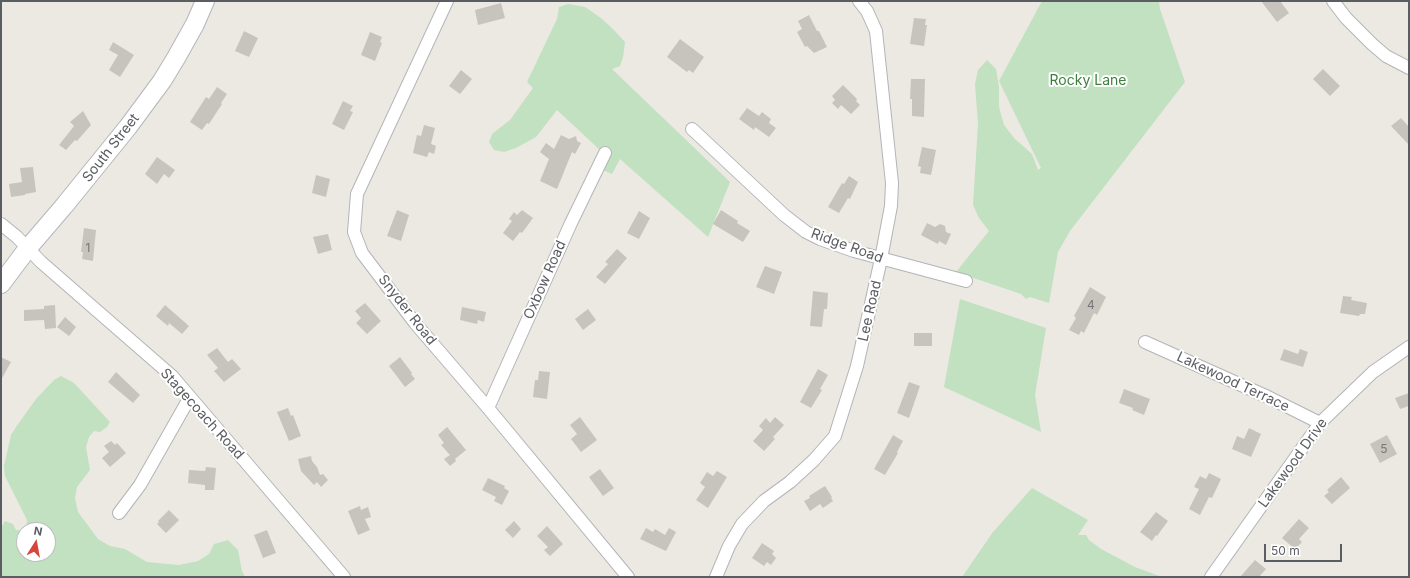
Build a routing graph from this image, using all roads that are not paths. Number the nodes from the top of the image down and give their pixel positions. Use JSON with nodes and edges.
{"nodes":[{"id":1,"x":205,"y":1,"type":"edge"},
{"id":2,"x":447,"y":1,"type":"edge"},
{"id":3,"x":859,"y":1,"type":"edge"},
{"id":4,"x":1334,"y":1,"type":"edge"},
{"id":5,"x":1409,"y":68,"type":"edge"},
{"id":6,"x":692,"y":129,"type":"dead end"},
{"id":7,"x":605,"y":153,"type":"dead end"},
{"id":8,"x":1,"y":224,"type":"edge"},
{"id":9,"x":28,"y":248,"type":"junction"},
{"id":10,"x":882,"y":259,"type":"junction"},
{"id":11,"x":966,"y":281,"type":"dead end"},
{"id":12,"x":1,"y":284,"type":"edge"},
{"id":13,"x":1145,"y":342,"type":"dead end"},
{"id":14,"x":1409,"y":347,"type":"edge"},
{"id":15,"x":190,"y":397,"type":"junction"},
{"id":16,"x":488,"y":408,"type":"junction"},
{"id":17,"x":1320,"y":424,"type":"junction"},
{"id":18,"x":119,"y":513,"type":"dead end"},
{"id":19,"x":344,"y":577,"type":"edge"},
{"id":20,"x":628,"y":577,"type":"edge"},
{"id":21,"x":716,"y":577,"type":"edge"},
{"id":22,"x":1211,"y":577,"type":"edge"}],
"edges":[{"from":1,"to":9,"type":"main road","name":"South Street"},
{"from":2,"to":16,"type":"street","name":"Snyder Road"},
{"from":3,"to":10,"type":"street","name":"Lee Road"},
{"from":4,"to":5,"type":"street"},
{"from":6,"to":10,"type":"street","name":"Ridge Road"},
{"from":7,"to":16,"type":"street","name":"Oxbow Road"},
{"from":8,"to":9,"type":"street","name":"Stagecoach Road"},
{"from":9,"to":12,"type":"main road","name":"South Street"},
{"from":9,"to":15,"type":"street","name":"Stagecoach Road"},
{"from":10,"to":11,"type":"street","name":"Ridge Road"},
{"from":10,"to":21,"type":"street","name":"Lee Road"},
{"from":13,"to":17,"type":"street","name":"Lakewood Terrace"},
{"from":14,"to":17,"type":"street","name":"Lakewood Drive"},
{"from":15,"to":18,"type":"street"},
{"from":15,"to":19,"type":"street","name":"Stagecoach Road"},
{"from":16,"to":20,"type":"street","name":"Snyder Road"},
{"from":17,"to":22,"type":"street","name":"Lakewood Drive"}]}
